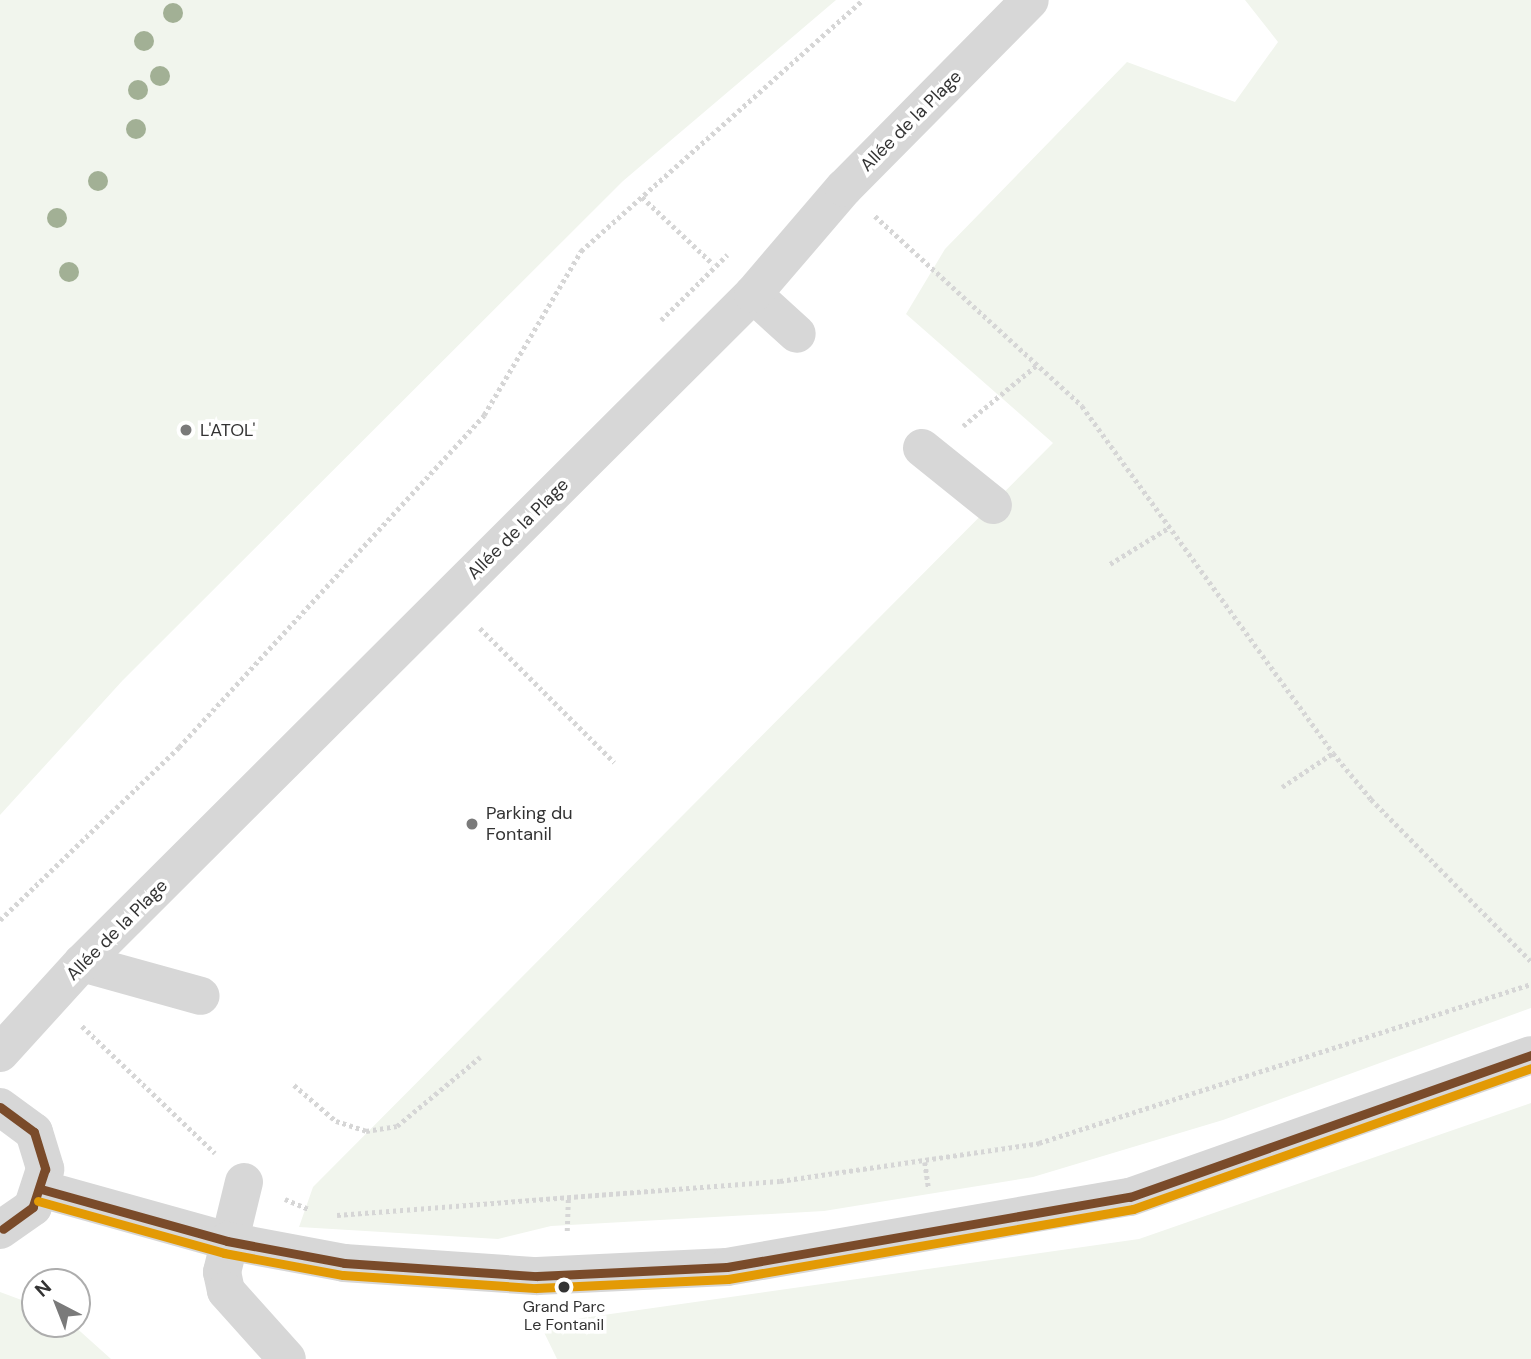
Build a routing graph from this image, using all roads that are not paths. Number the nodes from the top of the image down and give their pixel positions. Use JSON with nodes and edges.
{"nodes":[{"id":1,"x":1031,"y":0,"type":"edge"},
{"id":2,"x":753,"y":294,"type":"junction"},
{"id":3,"x":797,"y":334,"type":"dead end"},
{"id":4,"x":922,"y":448,"type":"road end"},
{"id":5,"x":993,"y":505,"type":"dead end"},
{"id":6,"x":82,"y":963,"type":"junction"},
{"id":7,"x":201,"y":996,"type":"dead end"},
{"id":8,"x":0,"y":1053,"type":"edge"},
{"id":9,"x":1531,"y":1055,"type":"edge"},
{"id":10,"x":0,"y":1107,"type":"edge"},
{"id":11,"x":244,"y":1182,"type":"road end"},
{"id":12,"x":41,"y":1189,"type":"junction"},
{"id":13,"x":0,"y":1230,"type":"edge"},
{"id":14,"x":227,"y":1241,"type":"junction"},
{"id":15,"x":287,"y":1359,"type":"edge"}],
"edges":[{"from":1,"to":2,"type":"street","name":"Allée de la Plage"},
{"from":2,"to":3,"type":"street"},
{"from":2,"to":6,"type":"street","name":"Allée de la Plage"},
{"from":4,"to":5,"type":"street"},
{"from":6,"to":7,"type":"street"},
{"from":6,"to":8,"type":"street","name":"Allée de la Plage"},
{"from":9,"to":14,"type":"street"},
{"from":10,"to":12,"type":"street"},
{"from":11,"to":14,"type":"street"},
{"from":12,"to":13,"type":"street"},
{"from":12,"to":14,"type":"street"},
{"from":14,"to":15,"type":"street"}]}
